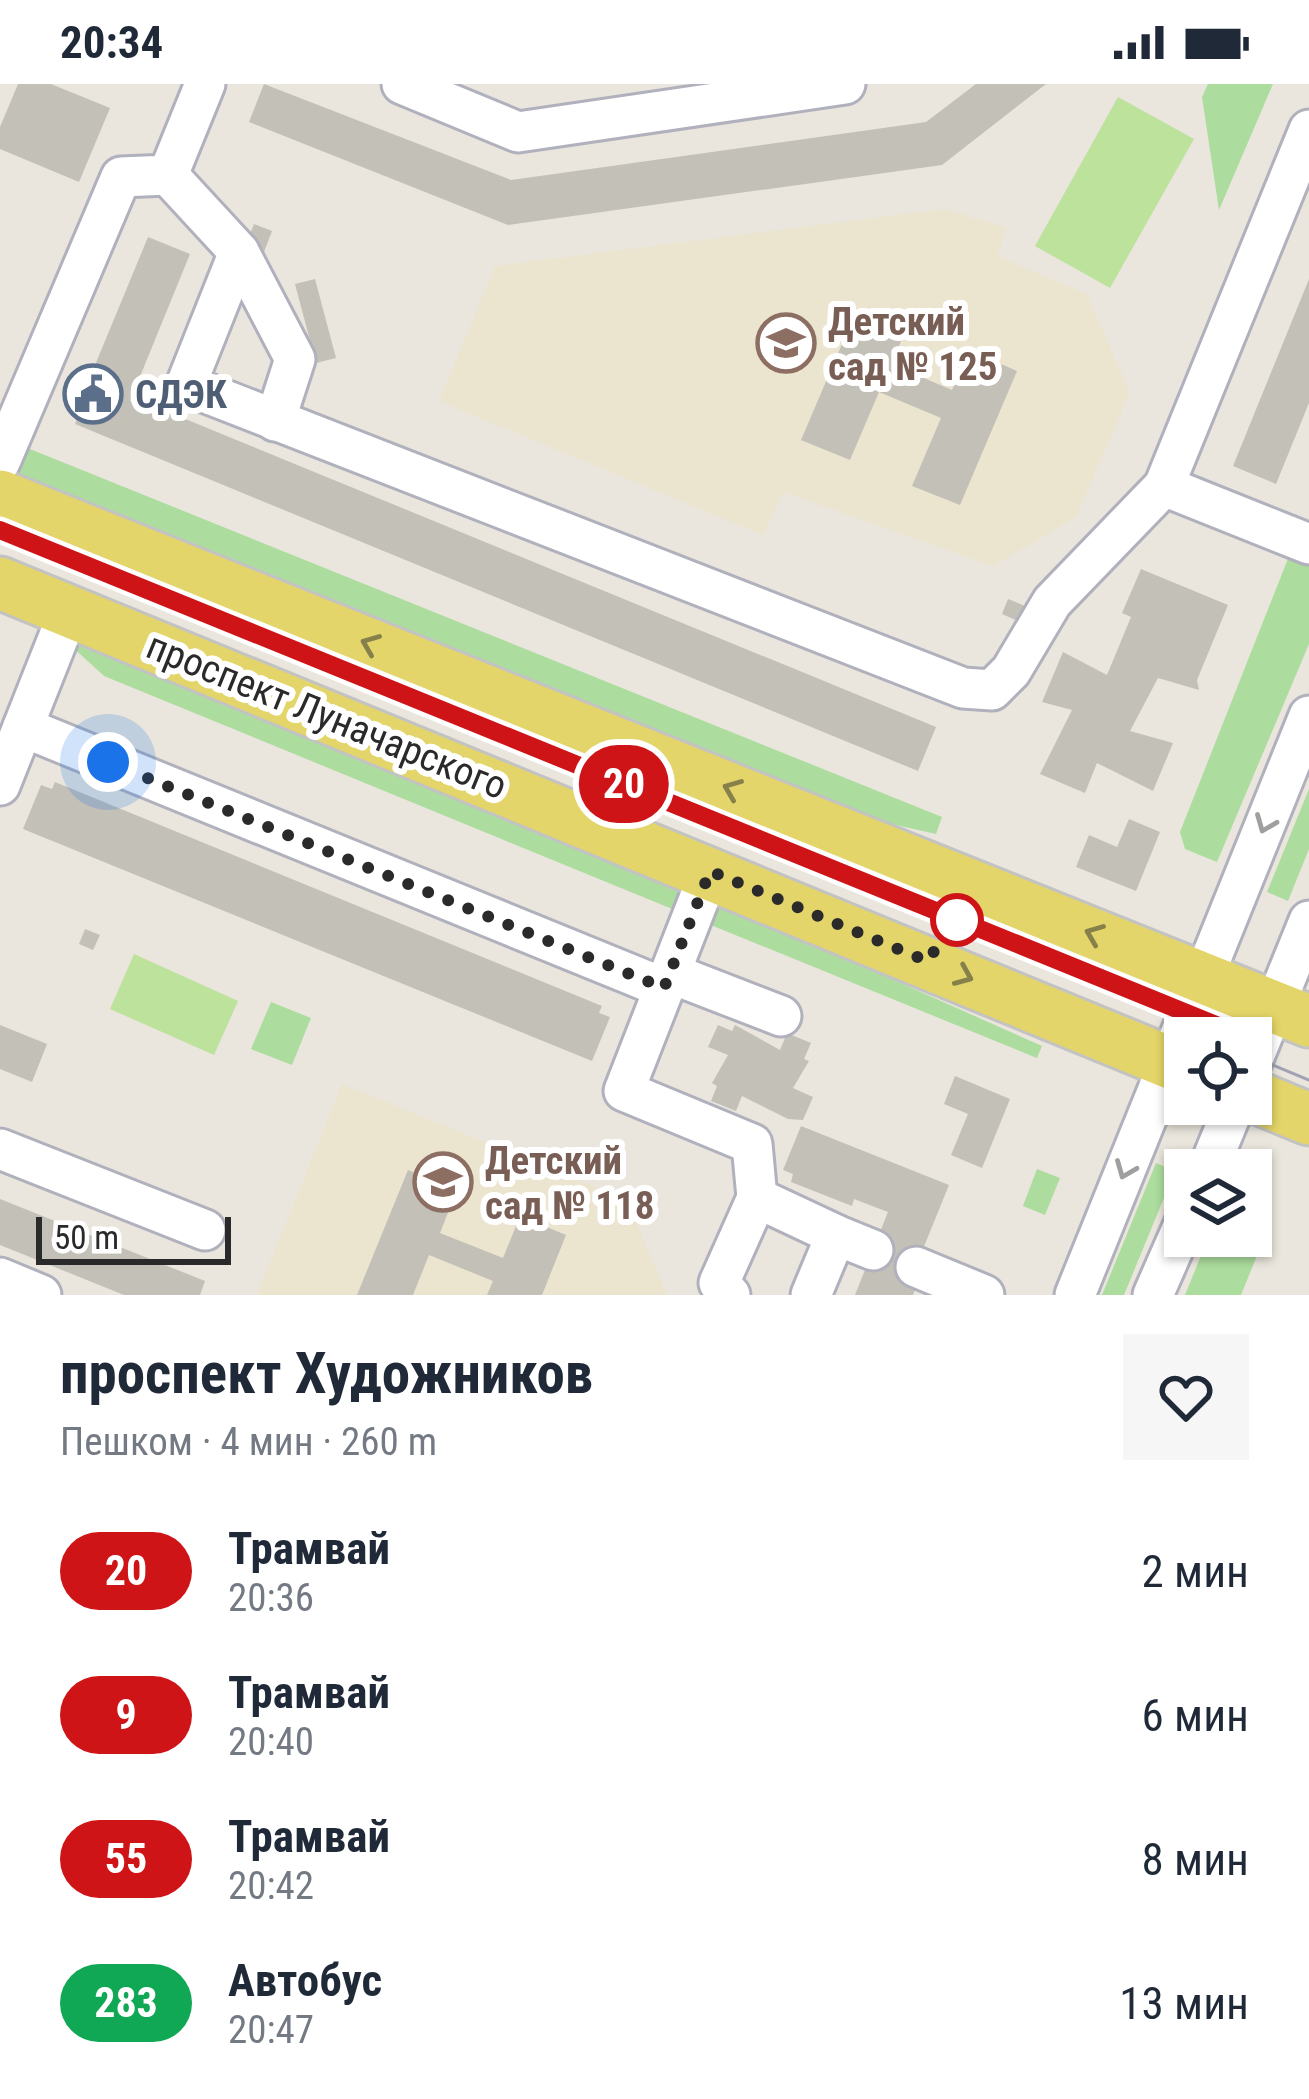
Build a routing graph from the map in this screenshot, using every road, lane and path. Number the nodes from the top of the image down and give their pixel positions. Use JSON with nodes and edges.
{"nodes":[{"id":1,"x":402,"y":84,"type":"edge"},
{"id":2,"x":845,"y":84,"type":"edge"},
{"id":3,"x":194,"y":87,"type":"edge"},
{"id":4,"x":1309,"y":130,"type":"edge"},
{"id":5,"x":168,"y":176,"type":"junction"},
{"id":6,"x":239,"y":252,"type":"junction"},
{"id":7,"x":275,"y":422,"type":"junction"},
{"id":8,"x":0,"y":462,"type":"edge"},
{"id":9,"x":1164,"y":486,"type":"junction"},
{"id":10,"x":0,"y":496,"type":"edge"},
{"id":11,"x":1309,"y":544,"type":"edge"},
{"id":12,"x":0,"y":583,"type":"edge"},
{"id":13,"x":69,"y":611,"type":"junction"},
{"id":14,"x":1309,"y":716,"type":"edge"},
{"id":15,"x":13,"y":734,"type":"edge"},
{"id":16,"x":0,"y":785,"type":"edge"},
{"id":17,"x":710,"y":871,"type":"junction"},
{"id":18,"x":1309,"y":921,"type":"edge"},
{"id":19,"x":1203,"y":977,"type":"junction"},
{"id":20,"x":667,"y":980,"type":"junction"},
{"id":21,"x":1292,"y":1014,"type":"edge"},
{"id":22,"x":782,"y":1016,"type":"dead end"},
{"id":23,"x":1191,"y":1017,"type":"edge"},
{"id":24,"x":1272,"y":1038,"type":"edge"},
{"id":25,"x":1164,"y":1060,"type":"edge"},
{"id":26,"x":1164,"y":1094,"type":"edge"},
{"id":27,"x":1272,"y":1104,"type":"edge"},
{"id":28,"x":1309,"y":1119,"type":"edge"},
{"id":29,"x":0,"y":1149,"type":"edge"},
{"id":30,"x":757,"y":1198,"type":"junction"},
{"id":31,"x":205,"y":1230,"type":"dead end"},
{"id":32,"x":836,"y":1235,"type":"junction"},
{"id":33,"x":873,"y":1250,"type":"dead end"},
{"id":34,"x":1170,"y":1257,"type":"edge"},
{"id":35,"x":916,"y":1267,"type":"dead end"},
{"id":36,"x":0,"y":1278,"type":"edge"},
{"id":37,"x":41,"y":1295,"type":"edge"},
{"id":38,"x":730,"y":1295,"type":"edge"},
{"id":39,"x":811,"y":1295,"type":"edge"},
{"id":40,"x":984,"y":1295,"type":"edge"},
{"id":41,"x":1075,"y":1295,"type":"edge"},
{"id":42,"x":1153,"y":1295,"type":"edge"}],
"edges":[{"from":1,"to":2,"type":"street"},
{"from":3,"to":5,"type":"street"},
{"from":4,"to":9,"type":"street"},
{"from":5,"to":6,"type":"street"},
{"from":5,"to":8,"type":"street"},
{"from":6,"to":7,"type":"street"},
{"from":6,"to":7,"type":"street"},
{"from":7,"to":9,"type":"street"},
{"from":9,"to":11,"type":"street"},
{"from":19,"to":10,"type":"main road","name":"проспект Луначарского","one_way":true},
{"from":12,"to":13,"type":"main road","name":"проспект Луначарского"},
{"from":13,"to":15,"type":"street"},
{"from":13,"to":17,"type":"main road","name":"проспект Луначарского"},
{"from":14,"to":19,"type":"street","one_way":true},
{"from":15,"to":16,"type":"street"},
{"from":15,"to":20,"type":"street"},
{"from":17,"to":20,"type":"street"},
{"from":17,"to":25,"type":"main road","name":"проспект Луначарского","one_way":true},
{"from":18,"to":21,"type":"street"},
{"from":19,"to":21,"type":"main road","name":"проспект Луначарского"},
{"from":19,"to":23,"type":"street"},
{"from":20,"to":22,"type":"street"},
{"from":20,"to":30,"type":"street"},
{"from":21,"to":24,"type":"street"},
{"from":26,"to":41,"type":"street","one_way":true},
{"from":27,"to":28,"type":"main road"},
{"from":29,"to":31,"type":"street"},
{"from":30,"to":32,"type":"street"},
{"from":30,"to":38,"type":"street"},
{"from":32,"to":33,"type":"street"},
{"from":32,"to":39,"type":"street"},
{"from":34,"to":42,"type":"street"},
{"from":35,"to":40,"type":"street"},
{"from":36,"to":37,"type":"street"}]}
